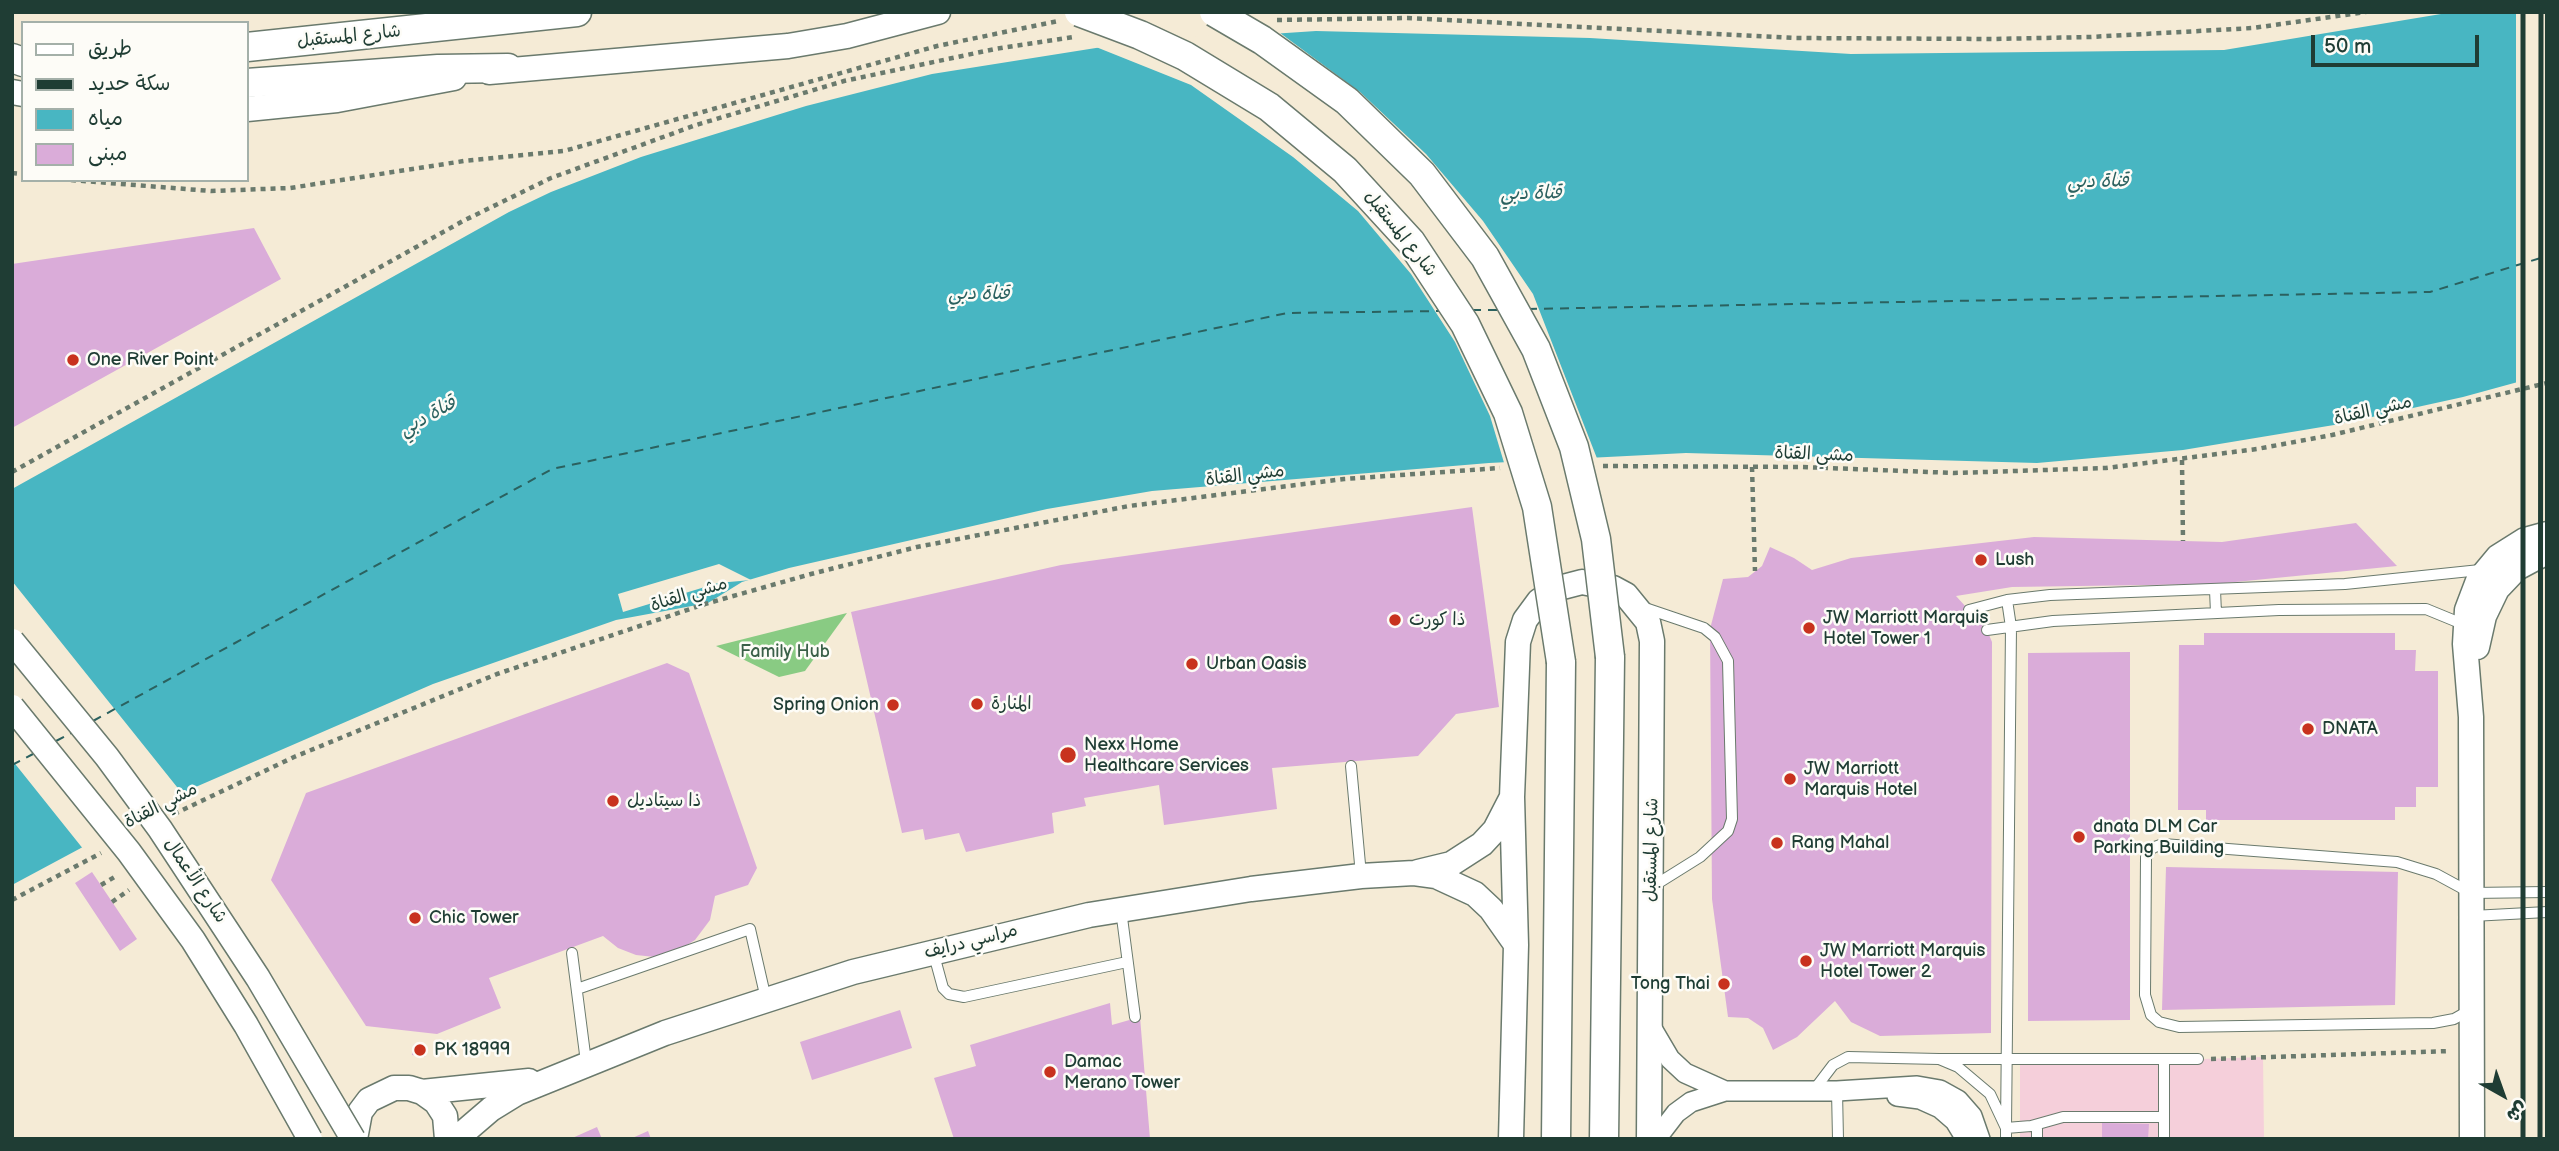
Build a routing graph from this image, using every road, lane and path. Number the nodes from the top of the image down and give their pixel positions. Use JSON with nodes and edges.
{"nodes":[{"id":1,"x":577,"y":12,"type":"edge"},
{"id":2,"x":938,"y":12,"type":"edge"},
{"id":3,"x":1214,"y":12,"type":"edge"},
{"id":4,"x":2366,"y":12,"type":"edge"},
{"id":5,"x":909,"y":16,"type":"edge"},
{"id":6,"x":1269,"y":20,"type":"dead end"},
{"id":7,"x":1075,"y":23,"type":"edge"},
{"id":8,"x":248,"y":47,"type":"edge"},
{"id":9,"x":508,"y":68,"type":"junction"},
{"id":10,"x":248,"y":83,"type":"edge"},
{"id":11,"x":248,"y":109,"type":"edge"},
{"id":12,"x":96,"y":182,"type":"edge"},
{"id":13,"x":2547,"y":383,"type":"edge"},
{"id":14,"x":2182,"y":460,"type":"junction"},
{"id":15,"x":1601,"y":466,"type":"dead end"},
{"id":16,"x":1752,"y":467,"type":"junction"},
{"id":17,"x":1505,"y":468,"type":"dead end"},
{"id":18,"x":12,"y":472,"type":"edge"},
{"id":19,"x":2547,"y":534,"type":"edge"},
{"id":20,"x":2183,"y":541,"type":"dead end"},
{"id":21,"x":2547,"y":552,"type":"edge"},
{"id":22,"x":2487,"y":568,"type":"junction"},
{"id":23,"x":1755,"y":571,"type":"dead end"},
{"id":24,"x":2215,"y":590,"type":"junction"},
{"id":25,"x":2007,"y":600,"type":"junction"},
{"id":26,"x":1637,"y":606,"type":"junction"},
{"id":27,"x":1969,"y":610,"type":"dead end"},
{"id":28,"x":2216,"y":613,"type":"junction"},
{"id":29,"x":2465,"y":625,"type":"junction"},
{"id":30,"x":2011,"y":626,"type":"junction"},
{"id":31,"x":1987,"y":630,"type":"dead end"},
{"id":32,"x":12,"y":641,"type":"edge"},
{"id":33,"x":12,"y":707,"type":"edge"},
{"id":34,"x":2471,"y":717,"type":"junction"},
{"id":35,"x":1351,"y":766,"type":"dead end"},
{"id":36,"x":1512,"y":797,"type":"junction"},
{"id":37,"x":171,"y":816,"type":"dead end"},
{"id":38,"x":112,"y":847,"type":"dead end"},
{"id":39,"x":1414,"y":873,"type":"junction"},
{"id":40,"x":119,"y":874,"type":"dead end"},
{"id":41,"x":1361,"y":876,"type":"junction"},
{"id":42,"x":101,"y":885,"type":"dead end"},
{"id":43,"x":1651,"y":888,"type":"junction"},
{"id":44,"x":130,"y":890,"type":"dead end"},
{"id":45,"x":2547,"y":892,"type":"edge"},
{"id":46,"x":12,"y":900,"type":"edge"},
{"id":47,"x":112,"y":902,"type":"dead end"},
{"id":48,"x":2471,"y":905,"type":"junction"},
{"id":49,"x":1121,"y":909,"type":"junction"},
{"id":50,"x":2547,"y":912,"type":"edge"},
{"id":51,"x":1516,"y":944,"type":"junction"},
{"id":52,"x":933,"y":951,"type":"junction"},
{"id":53,"x":572,"y":953,"type":"dead end"},
{"id":54,"x":1127,"y":962,"type":"junction"},
{"id":55,"x":577,"y":989,"type":"junction"},
{"id":56,"x":766,"y":999,"type":"junction"},
{"id":57,"x":2472,"y":1009,"type":"junction"},
{"id":58,"x":1135,"y":1017,"type":"dead end"},
{"id":59,"x":1649,"y":1021,"type":"junction"},
{"id":60,"x":2472,"y":1051,"type":"junction"},
{"id":61,"x":1938,"y":1059,"type":"junction"},
{"id":62,"x":2006,"y":1059,"type":"junction"},
{"id":63,"x":2164,"y":1059,"type":"junction"},
{"id":64,"x":2198,"y":1059,"type":"joint"},
{"id":65,"x":586,"y":1063,"type":"junction"},
{"id":66,"x":544,"y":1079,"type":"junction"},
{"id":67,"x":1858,"y":1090,"type":"junction"},
{"id":68,"x":1724,"y":1091,"type":"junction"},
{"id":69,"x":1813,"y":1091,"type":"junction"},
{"id":70,"x":1837,"y":1091,"type":"junction"},
{"id":71,"x":422,"y":1092,"type":"junction"},
{"id":72,"x":2164,"y":1117,"type":"junction"},
{"id":73,"x":2037,"y":1125,"type":"junction"},
{"id":74,"x":2006,"y":1133,"type":"edge"},
{"id":75,"x":353,"y":1135,"type":"edge"},
{"id":76,"x":310,"y":1139,"type":"edge"},
{"id":77,"x":447,"y":1139,"type":"edge"},
{"id":78,"x":456,"y":1139,"type":"edge"},
{"id":79,"x":1511,"y":1139,"type":"edge"},
{"id":80,"x":1556,"y":1139,"type":"edge"},
{"id":81,"x":1604,"y":1139,"type":"edge"},
{"id":82,"x":1649,"y":1139,"type":"edge"},
{"id":83,"x":1657,"y":1139,"type":"edge"},
{"id":84,"x":1838,"y":1139,"type":"edge"},
{"id":85,"x":1966,"y":1139,"type":"edge"},
{"id":86,"x":1980,"y":1139,"type":"edge"},
{"id":87,"x":2037,"y":1139,"type":"edge"},
{"id":88,"x":2164,"y":1139,"type":"edge"},
{"id":89,"x":2472,"y":1139,"type":"edge"}],
"edges":[{"from":1,"to":8,"type":"main road","name":"شارع المستقبل"},
{"from":2,"to":5,"type":"street"},
{"from":3,"to":81,"type":"main road","bridge":true},
{"from":4,"to":6,"type":"path"},
{"from":5,"to":9,"type":"street"},
{"from":7,"to":12,"type":"path"},
{"from":7,"to":18,"type":"path"},
{"from":7,"to":80,"type":"main road","name":"شارع المستقبل","bridge":true},
{"from":9,"to":10,"type":"main road"},
{"from":9,"to":11,"type":"street"},
{"from":13,"to":14,"type":"path","name":"مشي القناة"},
{"from":14,"to":16,"type":"path","name":"مشي القناة"},
{"from":14,"to":20,"type":"path"},
{"from":15,"to":16,"type":"path","name":"مشي القناة"},
{"from":16,"to":23,"type":"path"},
{"from":17,"to":37,"type":"path","name":"مشي القناة"},
{"from":19,"to":22,"type":"street"},
{"from":21,"to":34,"type":"street"},
{"from":22,"to":24,"type":"lane"},
{"from":22,"to":29,"type":"street"},
{"from":24,"to":25,"type":"lane"},
{"from":24,"to":28,"type":"lane"},
{"from":25,"to":27,"type":"lane"},
{"from":25,"to":30,"type":"lane"},
{"from":26,"to":36,"type":"street"},
{"from":26,"to":43,"type":"street","name":"شارع المستقبل"},
{"from":26,"to":43,"type":"lane"},
{"from":28,"to":29,"type":"lane"},
{"from":28,"to":30,"type":"lane"},
{"from":29,"to":34,"type":"street"},
{"from":30,"to":31,"type":"lane"},
{"from":30,"to":62,"type":"lane"},
{"from":32,"to":75,"type":"street","name":"شارع الأعمال","bridge":true},
{"from":33,"to":76,"type":"street","name":"شارع الأعمال","bridge":true},
{"from":34,"to":48,"type":"street"},
{"from":35,"to":41,"type":"lane"},
{"from":36,"to":39,"type":"street","name":"مراسي درايف"},
{"from":36,"to":51,"type":"street"},
{"from":38,"to":46,"type":"path","name":"مشي القناة"},
{"from":39,"to":41,"type":"street","name":"مراسي درايف"},
{"from":39,"to":51,"type":"street","name":"مراسي درايف"},
{"from":40,"to":42,"type":"path"},
{"from":41,"to":49,"type":"street","name":"مراسي درايف"},
{"from":43,"to":59,"type":"street","name":"شارع المستقبل"},
{"from":44,"to":47,"type":"path"},
{"from":45,"to":48,"type":"lane"},
{"from":48,"to":50,"type":"lane"},
{"from":48,"to":57,"type":"street"},
{"from":48,"to":57,"type":"lane"},
{"from":49,"to":52,"type":"street","name":"مراسي درايف"},
{"from":49,"to":54,"type":"lane"},
{"from":51,"to":79,"type":"street"},
{"from":52,"to":54,"type":"lane"},
{"from":52,"to":56,"type":"street","name":"مراسي درايف"},
{"from":53,"to":55,"type":"lane"},
{"from":54,"to":58,"type":"lane"},
{"from":55,"to":56,"type":"lane"},
{"from":55,"to":65,"type":"lane"},
{"from":56,"to":65,"type":"street","name":"مراسي درايف"},
{"from":57,"to":60,"type":"street"},
{"from":59,"to":68,"type":"street"},
{"from":59,"to":82,"type":"street","name":"شارع المستقبل"},
{"from":60,"to":64,"type":"path"},
{"from":60,"to":89,"type":"street"},
{"from":61,"to":62,"type":"lane"},
{"from":61,"to":69,"type":"lane"},
{"from":61,"to":74,"type":"lane"},
{"from":62,"to":63,"type":"lane"},
{"from":62,"to":74,"type":"lane"},
{"from":63,"to":64,"type":"lane"},
{"from":63,"to":72,"type":"lane"},
{"from":65,"to":66,"type":"street","name":"مراسي درايف"},
{"from":66,"to":71,"type":"street","name":"مراسي درايف"},
{"from":66,"to":78,"type":"street","name":"مراسي درايف"},
{"from":67,"to":70,"type":"street"},
{"from":67,"to":85,"type":"street"},
{"from":67,"to":86,"type":"street"},
{"from":68,"to":69,"type":"street"},
{"from":68,"to":83,"type":"street"},
{"from":69,"to":70,"type":"street"},
{"from":70,"to":84,"type":"lane"},
{"from":71,"to":75,"type":"street","name":"مراسي درايف"},
{"from":71,"to":77,"type":"street"},
{"from":72,"to":73,"type":"lane"},
{"from":72,"to":88,"type":"lane"},
{"from":73,"to":74,"type":"lane"},
{"from":73,"to":87,"type":"lane"}]}
